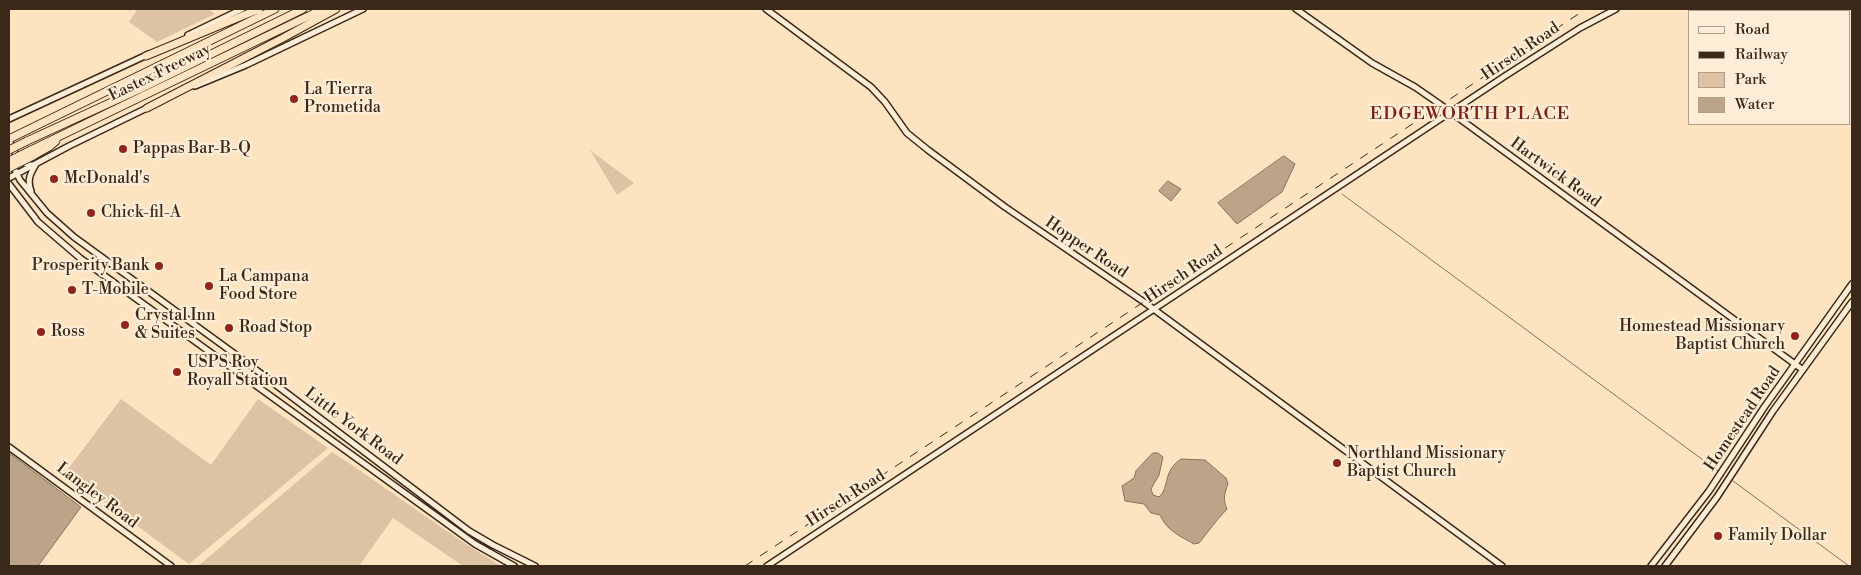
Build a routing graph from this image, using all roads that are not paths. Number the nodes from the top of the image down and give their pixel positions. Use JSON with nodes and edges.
{"nodes":[{"id":1,"x":242,"y":9,"type":"edge"},
{"id":2,"x":259,"y":9,"type":"edge"},
{"id":3,"x":275,"y":9,"type":"edge"},
{"id":4,"x":303,"y":9,"type":"edge"},
{"id":5,"x":323,"y":9,"type":"edge"},
{"id":6,"x":336,"y":9,"type":"edge"},
{"id":7,"x":363,"y":9,"type":"edge"},
{"id":8,"x":766,"y":9,"type":"edge"},
{"id":9,"x":1296,"y":9,"type":"edge"},
{"id":10,"x":1616,"y":9,"type":"edge"},
{"id":11,"x":146,"y":56,"type":"junction"},
{"id":12,"x":147,"y":108,"type":"junction"},
{"id":13,"x":1452,"y":112,"type":"junction"},
{"id":14,"x":9,"y":119,"type":"edge"},
{"id":15,"x":9,"y":140,"type":"edge"},
{"id":16,"x":9,"y":150,"type":"edge"},
{"id":17,"x":32,"y":153,"type":"junction"},
{"id":18,"x":9,"y":159,"type":"edge"},
{"id":19,"x":35,"y":164,"type":"junction"},
{"id":20,"x":9,"y":168,"type":"edge"},
{"id":21,"x":17,"y":174,"type":"junction"},
{"id":22,"x":9,"y":178,"type":"edge"},
{"id":23,"x":9,"y":184,"type":"edge"},
{"id":24,"x":9,"y":192,"type":"edge"},
{"id":25,"x":33,"y":196,"type":"junction"},
{"id":26,"x":18,"y":197,"type":"junction"},
{"id":27,"x":47,"y":213,"type":"junction"},
{"id":28,"x":38,"y":222,"type":"junction"},
{"id":29,"x":1852,"y":284,"type":"edge"},
{"id":30,"x":1852,"y":302,"type":"edge"},
{"id":31,"x":1154,"y":310,"type":"junction"},
{"id":32,"x":243,"y":360,"type":"junction"},
{"id":33,"x":1795,"y":364,"type":"junction"},
{"id":34,"x":235,"y":370,"type":"junction"},
{"id":35,"x":1803,"y":370,"type":"junction"},
{"id":36,"x":9,"y":446,"type":"edge"},
{"id":37,"x":1709,"y":491,"type":"junction"},
{"id":38,"x":1717,"y":497,"type":"junction"},
{"id":39,"x":171,"y":566,"type":"edge"},
{"id":40,"x":514,"y":566,"type":"edge"},
{"id":41,"x":535,"y":566,"type":"edge"},
{"id":42,"x":767,"y":566,"type":"edge"},
{"id":43,"x":1502,"y":566,"type":"edge"},
{"id":44,"x":1652,"y":566,"type":"edge"},
{"id":45,"x":1665,"y":566,"type":"edge"}],
"edges":[{"from":1,"to":11,"type":"main road"},
{"from":2,"to":11,"type":"highway"},
{"from":3,"to":15,"type":"highway","name":"Eastex Freeway"},
{"from":4,"to":16,"type":"highway","bridge":true},
{"from":5,"to":17,"type":"highway","name":"Eastex Freeway"},
{"from":6,"to":12,"type":"highway"},
{"from":7,"to":12,"type":"main road"},
{"from":8,"to":31,"type":"main road","name":"Hopper Road"},
{"from":9,"to":13,"type":"main road","name":"Hartwick Road"},
{"from":10,"to":13,"type":"main road","name":"Hirsch Road"},
{"from":11,"to":14,"type":"main road"},
{"from":12,"to":19,"type":"main road"},
{"from":13,"to":31,"type":"main road","name":"Hirsch Road"},
{"from":13,"to":33,"type":"main road","name":"Hartwick Road"},
{"from":15,"to":19,"type":"main road"},
{"from":17,"to":18,"type":"highway","name":"Eastex Freeway","bridge":true},
{"from":17,"to":20,"type":"highway","bridge":true},
{"from":18,"to":21,"type":"main road","name":"Little York Road"},
{"from":19,"to":21,"type":"main road"},
{"from":19,"to":25,"type":"main road"},
{"from":21,"to":22,"type":"main road"},
{"from":21,"to":25,"type":"main road","name":"Little York Road"},
{"from":23,"to":26,"type":"main road","name":"Little York Road"},
{"from":24,"to":26,"type":"main road"},
{"from":25,"to":27,"type":"main road","name":"Little York Road"},
{"from":26,"to":28,"type":"main road","name":"Little York Road"},
{"from":27,"to":28,"type":"main road"},
{"from":27,"to":32,"type":"main road","name":"Little York Road"},
{"from":28,"to":34,"type":"main road","name":"Little York Road"},
{"from":29,"to":33,"type":"main road","name":"Homestead Road"},
{"from":30,"to":35,"type":"main road","name":"Homestead Road"},
{"from":31,"to":42,"type":"main road","name":"Hirsch Road"},
{"from":31,"to":43,"type":"main road","name":"Hopper Road"},
{"from":32,"to":34,"type":"main road"},
{"from":32,"to":41,"type":"main road","name":"Little York Road"},
{"from":33,"to":35,"type":"main road","name":"Hartwick Road"},
{"from":33,"to":37,"type":"main road","name":"Homestead Road"},
{"from":34,"to":40,"type":"main road","name":"Little York Road"},
{"from":35,"to":38,"type":"main road","name":"Homestead Road"},
{"from":36,"to":39,"type":"main road","name":"Langley Road"},
{"from":37,"to":38,"type":"main road"},
{"from":37,"to":44,"type":"main road","name":"Homestead Road"},
{"from":38,"to":45,"type":"main road","name":"Homestead Road"}]}
